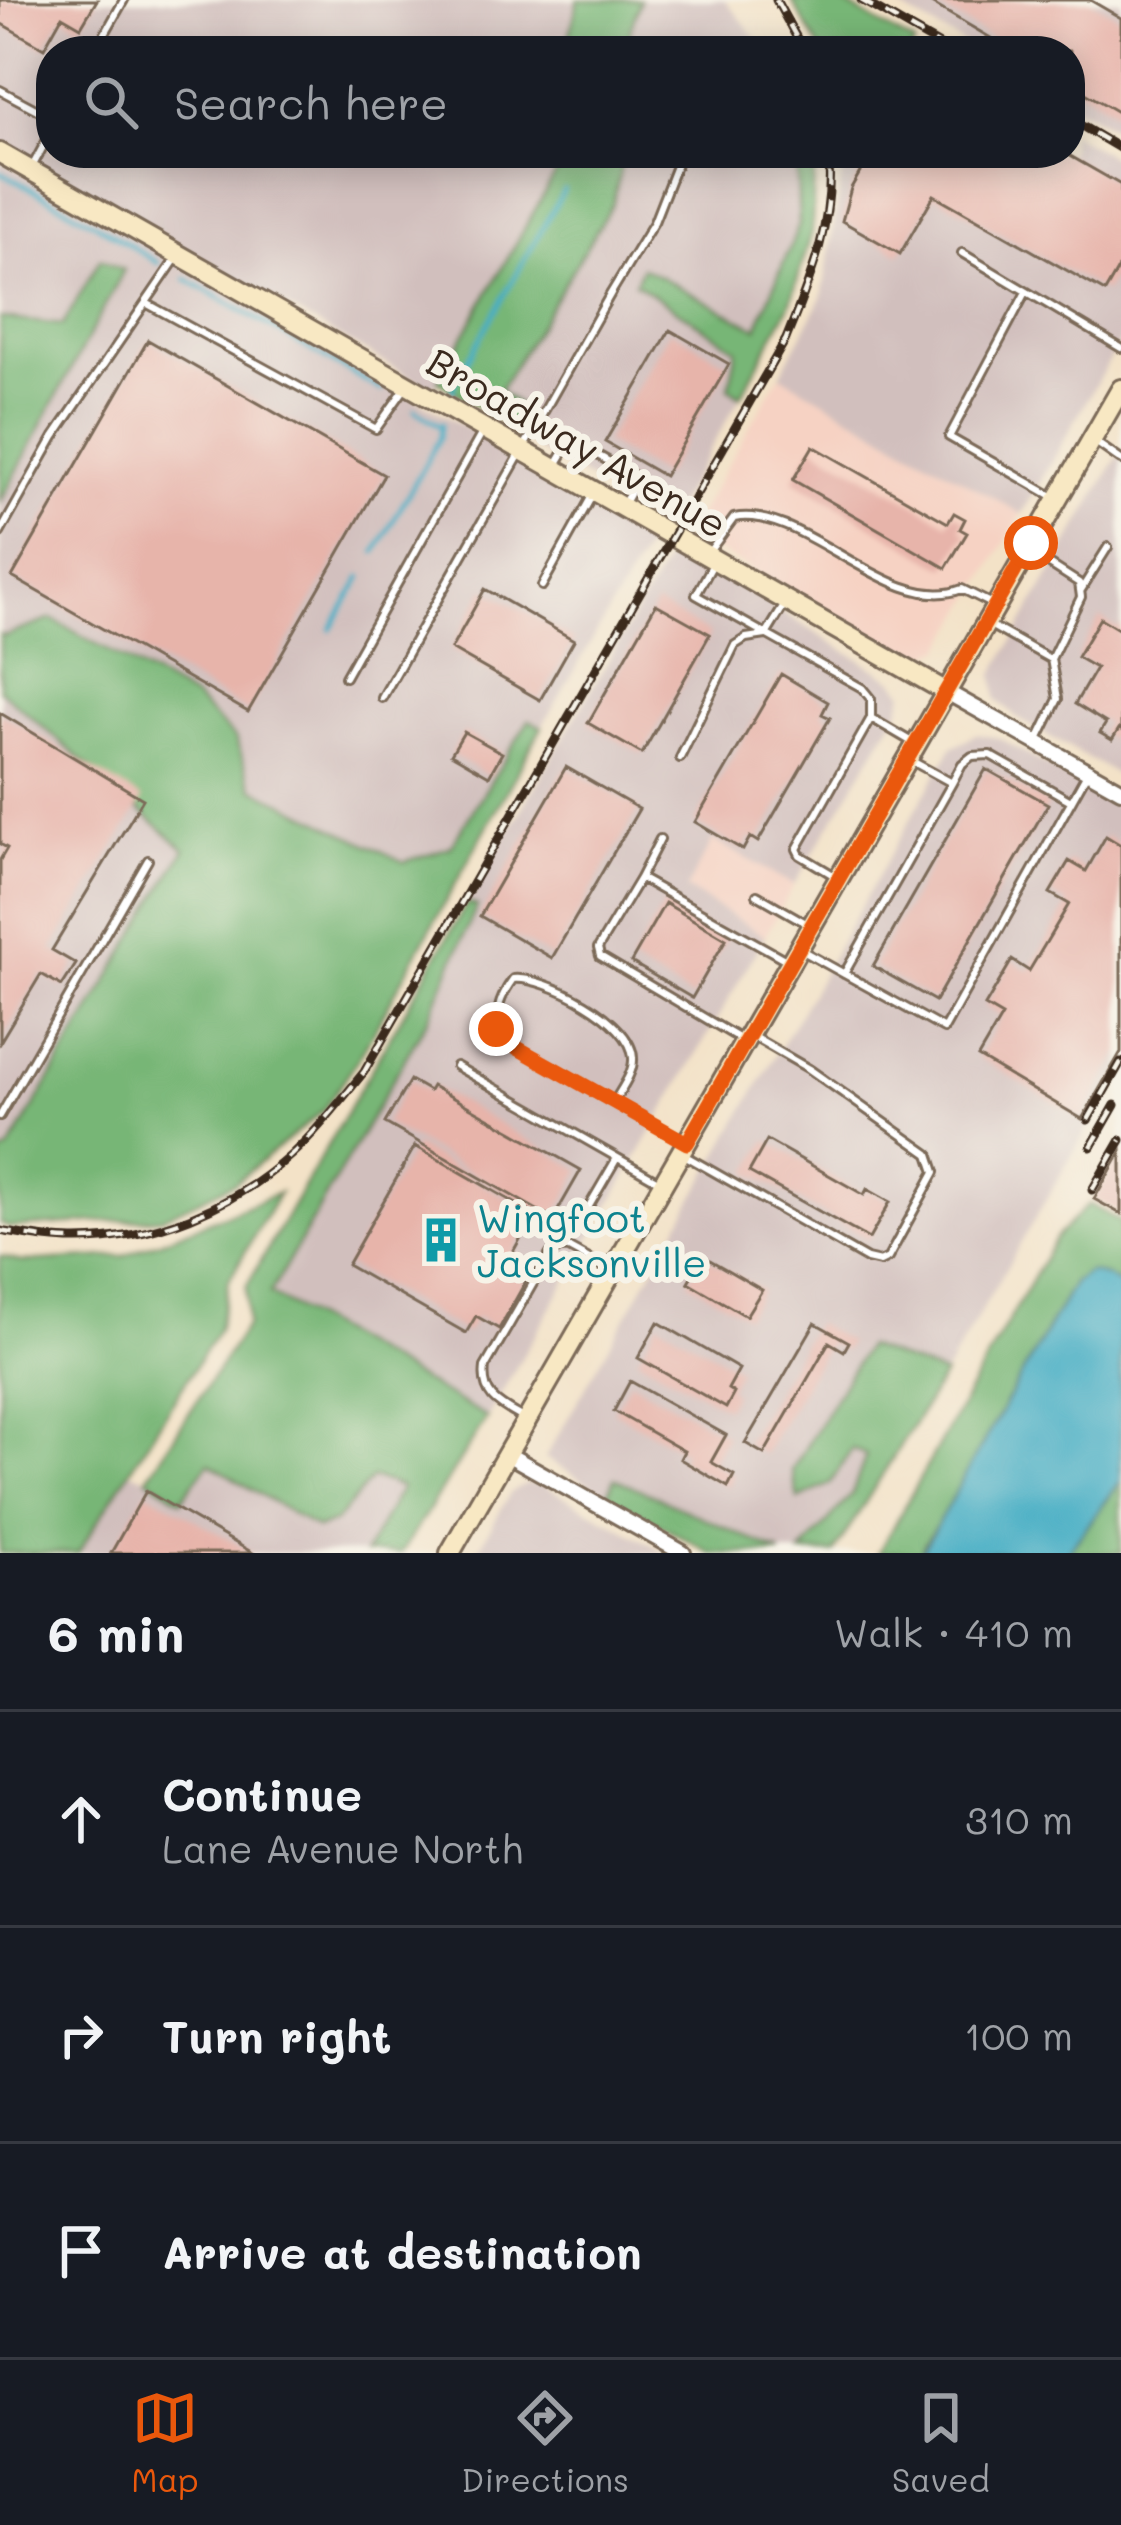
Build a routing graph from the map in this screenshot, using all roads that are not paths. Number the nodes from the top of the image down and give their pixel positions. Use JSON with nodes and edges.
{"nodes":[{"id":1,"x":124,"y":0,"type":"edge"},
{"id":2,"x":104,"y":36,"type":"edge"},
{"id":3,"x":0,"y":90,"type":"edge"},
{"id":4,"x":36,"y":109,"type":"edge"},
{"id":5,"x":0,"y":153,"type":"edge"},
{"id":6,"x":36,"y":158,"type":"edge"},
{"id":7,"x":675,"y":168,"type":"edge"},
{"id":8,"x":30,"y":170,"type":"junction"},
{"id":9,"x":962,"y":253,"type":"dead end"},
{"id":10,"x":179,"y":254,"type":"junction"},
{"id":11,"x":1026,"y":292,"type":"junction"},
{"id":12,"x":146,"y":303,"type":"junction"},
{"id":13,"x":1121,"y":348,"type":"edge"},
{"id":14,"x":407,"y":384,"type":"junction"},
{"id":15,"x":1121,"y":388,"type":"edge"},
{"id":16,"x":484,"y":428,"type":"junction"},
{"id":17,"x":1092,"y":439,"type":"junction"},
{"id":18,"x":522,"y":449,"type":"junction"},
{"id":19,"x":1121,"y":460,"type":"edge"},
{"id":20,"x":554,"y":468,"type":"junction"},
{"id":21,"x":595,"y":491,"type":"junction"},
{"id":22,"x":1057,"y":499,"type":"junction"},
{"id":23,"x":622,"y":507,"type":"junction"},
{"id":24,"x":0,"y":533,"type":"edge"},
{"id":25,"x":1108,"y":548,"type":"dead end"},
{"id":26,"x":1027,"y":550,"type":"junction"},
{"id":27,"x":712,"y":558,"type":"junction"},
{"id":28,"x":542,"y":586,"type":"dead end"},
{"id":29,"x":1082,"y":590,"type":"junction"},
{"id":30,"x":787,"y":601,"type":"junction"},
{"id":31,"x":990,"y":614,"type":"junction"},
{"id":32,"x":766,"y":635,"type":"junction"},
{"id":33,"x":1051,"y":659,"type":"junction"},
{"id":34,"x":345,"y":677,"type":"dead end"},
{"id":35,"x":945,"y":691,"type":"junction"},
{"id":36,"x":382,"y":698,"type":"dead end"},
{"id":37,"x":871,"y":718,"type":"junction"},
{"id":38,"x":1036,"y":743,"type":"junction"},
{"id":39,"x":911,"y":751,"type":"junction"},
{"id":40,"x":680,"y":758,"type":"dead end"},
{"id":41,"x":1088,"y":772,"type":"junction"},
{"id":42,"x":952,"y":782,"type":"junction"},
{"id":43,"x":1121,"y":790,"type":"edge"},
{"id":44,"x":1071,"y":801,"type":"junction"},
{"id":45,"x":660,"y":839,"type":"dead end"},
{"id":46,"x":148,"y":860,"type":"dead end"},
{"id":47,"x":640,"y":878,"type":"junction"},
{"id":48,"x":838,"y":878,"type":"junction"},
{"id":49,"x":757,"y":895,"type":"dead end"},
{"id":50,"x":811,"y":926,"type":"junction"},
{"id":51,"x":794,"y":955,"type":"junction"},
{"id":52,"x":844,"y":974,"type":"junction"},
{"id":53,"x":747,"y":1038,"type":"junction"},
{"id":54,"x":456,"y":1066,"type":"dead end"},
{"id":55,"x":614,"y":1102,"type":"junction"},
{"id":56,"x":0,"y":1116,"type":"edge"},
{"id":57,"x":684,"y":1148,"type":"junction"},
{"id":58,"x":617,"y":1158,"type":"junction"},
{"id":59,"x":663,"y":1184,"type":"junction"},
{"id":60,"x":578,"y":1225,"type":"dead end"},
{"id":61,"x":612,"y":1271,"type":"junction"},
{"id":62,"x":526,"y":1420,"type":"junction"},
{"id":63,"x":507,"y":1454,"type":"junction"},
{"id":64,"x":450,"y":1553,"type":"edge"},
{"id":65,"x":682,"y":1553,"type":"edge"}],
"edges":[{"from":1,"to":2,"type":"lane"},
{"from":3,"to":4,"type":"lane"},
{"from":5,"to":8,"type":"main road","name":"Broadway Avenue"},
{"from":6,"to":8,"type":"lane"},
{"from":7,"to":18,"type":"lane"},
{"from":8,"to":10,"type":"main road","name":"Broadway Avenue"},
{"from":9,"to":11,"type":"lane"},
{"from":10,"to":12,"type":"lane"},
{"from":10,"to":14,"type":"main road","name":"Broadway Avenue"},
{"from":11,"to":13,"type":"lane"},
{"from":11,"to":22,"type":"lane"},
{"from":12,"to":14,"type":"lane"},
{"from":12,"to":24,"type":"lane"},
{"from":14,"to":16,"type":"main road","name":"Broadway Avenue"},
{"from":15,"to":17,"type":"main road"},
{"from":16,"to":18,"type":"main road","name":"Broadway Avenue"},
{"from":16,"to":34,"type":"lane"},
{"from":17,"to":19,"type":"lane"},
{"from":17,"to":22,"type":"main road"},
{"from":18,"to":20,"type":"main road","name":"Broadway Avenue"},
{"from":18,"to":36,"type":"lane"},
{"from":20,"to":21,"type":"main road","name":"Broadway Avenue"},
{"from":20,"to":23,"type":"lane"},
{"from":21,"to":23,"type":"main road","name":"Broadway Avenue"},
{"from":21,"to":28,"type":"lane"},
{"from":22,"to":26,"type":"main road"},
{"from":23,"to":27,"type":"main road","name":"Broadway Avenue"},
{"from":25,"to":29,"type":"lane"},
{"from":26,"to":29,"type":"lane"},
{"from":26,"to":31,"type":"main road"},
{"from":27,"to":30,"type":"main road","name":"Broadway Avenue"},
{"from":27,"to":31,"type":"lane"},
{"from":27,"to":32,"type":"lane"},
{"from":29,"to":33,"type":"lane"},
{"from":30,"to":32,"type":"lane"},
{"from":30,"to":35,"type":"main road","name":"Broadway Avenue"},
{"from":31,"to":33,"type":"lane"},
{"from":31,"to":35,"type":"main road"},
{"from":32,"to":37,"type":"lane"},
{"from":32,"to":40,"type":"lane"},
{"from":33,"to":38,"type":"lane"},
{"from":35,"to":38,"type":"street","name":"Broadway Avenue"},
{"from":35,"to":39,"type":"main road"},
{"from":37,"to":39,"type":"lane"},
{"from":37,"to":48,"type":"lane"},
{"from":38,"to":41,"type":"street","name":"Broadway Avenue"},
{"from":39,"to":42,"type":"lane"},
{"from":39,"to":48,"type":"main road"},
{"from":41,"to":43,"type":"street","name":"Broadway Avenue"},
{"from":41,"to":44,"type":"lane"},
{"from":42,"to":44,"type":"lane"},
{"from":42,"to":52,"type":"lane"},
{"from":44,"to":52,"type":"lane"},
{"from":45,"to":47,"type":"lane"},
{"from":46,"to":56,"type":"lane"},
{"from":47,"to":51,"type":"lane"},
{"from":47,"to":53,"type":"lane"},
{"from":48,"to":50,"type":"main road"},
{"from":49,"to":50,"type":"lane"},
{"from":50,"to":51,"type":"main road"},
{"from":51,"to":52,"type":"lane"},
{"from":51,"to":53,"type":"main road"},
{"from":53,"to":57,"type":"main road"},
{"from":53,"to":57,"type":"lane"},
{"from":54,"to":58,"type":"lane"},
{"from":55,"to":55,"type":"lane"},
{"from":55,"to":57,"type":"lane"},
{"from":57,"to":59,"type":"main road"},
{"from":58,"to":59,"type":"lane"},
{"from":58,"to":60,"type":"lane"},
{"from":59,"to":61,"type":"main road"},
{"from":61,"to":62,"type":"main road"},
{"from":61,"to":62,"type":"lane"},
{"from":62,"to":63,"type":"main road"},
{"from":63,"to":64,"type":"main road"},
{"from":63,"to":65,"type":"street"}]}
